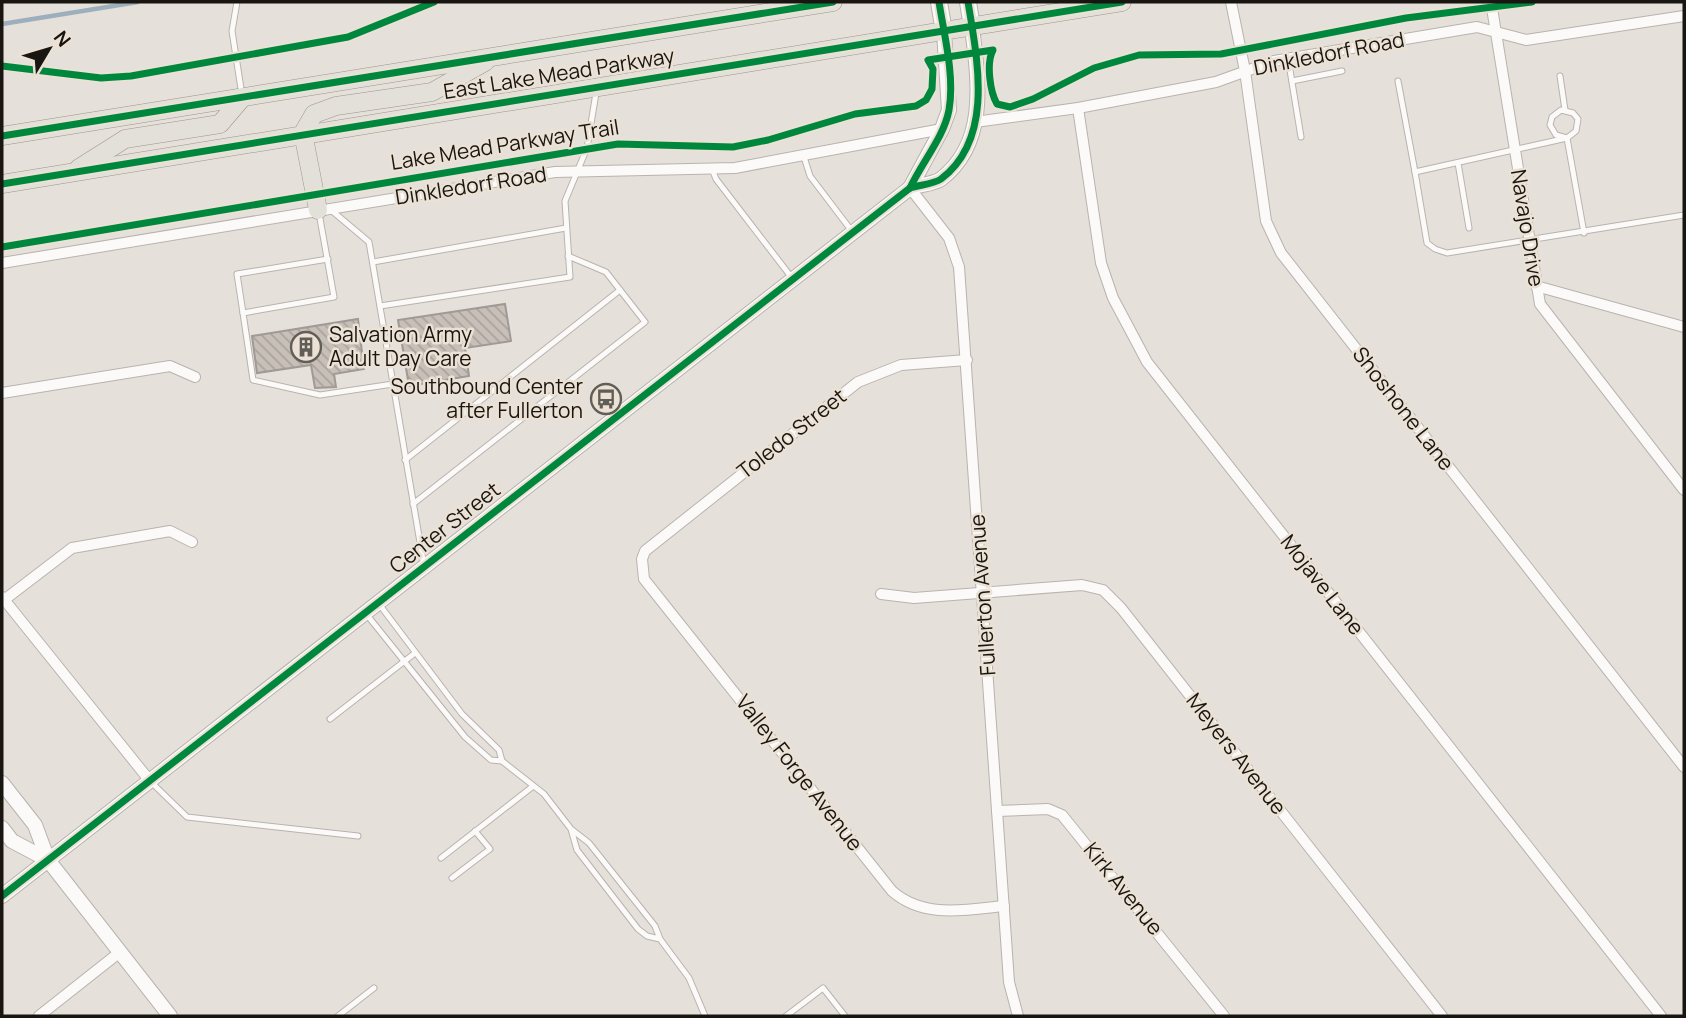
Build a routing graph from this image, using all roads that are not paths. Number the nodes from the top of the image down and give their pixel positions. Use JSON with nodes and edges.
{"nodes":[{"id":1,"x":237,"y":2,"type":"edge"},
{"id":2,"x":833,"y":2,"type":"edge"},
{"id":3,"x":939,"y":2,"type":"edge"},
{"id":4,"x":968,"y":2,"type":"edge"},
{"id":5,"x":1122,"y":2,"type":"edge"},
{"id":6,"x":1231,"y":2,"type":"edge"},
{"id":7,"x":1491,"y":2,"type":"edge"},
{"id":8,"x":1684,"y":16,"type":"edge"},
{"id":9,"x":972,"y":27,"type":"junction"},
{"id":10,"x":944,"y":32,"type":"junction"},
{"id":11,"x":1497,"y":33,"type":"junction"},
{"id":12,"x":494,"y":57,"type":"junction"},
{"id":13,"x":1288,"y":58,"type":"junction"},
{"id":14,"x":1245,"y":71,"type":"junction"},
{"id":15,"x":1342,"y":71,"type":"dead end"},
{"id":16,"x":1560,"y":76,"type":"dead end"},
{"id":17,"x":1292,"y":81,"type":"junction"},
{"id":18,"x":1398,"y":81,"type":"dead end"},
{"id":19,"x":597,"y":85,"type":"junction"},
{"id":20,"x":243,"y":97,"type":"junction"},
{"id":21,"x":1078,"y":108,"type":"junction"},
{"id":22,"x":1565,"y":110,"type":"junction"},
{"id":23,"x":975,"y":122,"type":"junction"},
{"id":24,"x":942,"y":129,"type":"junction"},
{"id":25,"x":303,"y":132,"type":"junction"},
{"id":26,"x":2,"y":136,"type":"edge"},
{"id":27,"x":1301,"y":137,"type":"dead end"},
{"id":28,"x":1567,"y":138,"type":"junction"},
{"id":29,"x":1515,"y":151,"type":"junction"},
{"id":30,"x":804,"y":157,"type":"junction"},
{"id":31,"x":1458,"y":163,"type":"junction"},
{"id":32,"x":712,"y":169,"type":"junction"},
{"id":33,"x":580,"y":172,"type":"junction"},
{"id":34,"x":1415,"y":172,"type":"junction"},
{"id":35,"x":72,"y":173,"type":"junction"},
{"id":36,"x":2,"y":184,"type":"edge"},
{"id":37,"x":910,"y":188,"type":"junction"},
{"id":38,"x":323,"y":209,"type":"junction"},
{"id":39,"x":1684,"y":215,"type":"edge"},
{"id":40,"x":566,"y":228,"type":"junction"},
{"id":41,"x":1469,"y":228,"type":"dead end"},
{"id":42,"x":853,"y":233,"type":"junction"},
{"id":43,"x":1584,"y":233,"type":"junction"},
{"id":44,"x":1528,"y":242,"type":"junction"},
{"id":45,"x":568,"y":256,"type":"junction"},
{"id":46,"x":328,"y":259,"type":"junction"},
{"id":47,"x":373,"y":262,"type":"junction"},
{"id":48,"x":2,"y":263,"type":"edge"},
{"id":49,"x":793,"y":280,"type":"junction"},
{"id":50,"x":1536,"y":286,"type":"junction"},
{"id":51,"x":620,"y":290,"type":"junction"},
{"id":52,"x":380,"y":306,"type":"junction"},
{"id":53,"x":243,"y":313,"type":"junction"},
{"id":54,"x":1684,"y":327,"type":"edge"},
{"id":55,"x":967,"y":360,"type":"junction"},
{"id":56,"x":195,"y":377,"type":"dead end"},
{"id":57,"x":393,"y":384,"type":"junction"},
{"id":58,"x":2,"y":393,"type":"edge"},
{"id":59,"x":405,"y":460,"type":"junction"},
{"id":60,"x":1684,"y":490,"type":"edge"},
{"id":61,"x":412,"y":504,"type":"junction"},
{"id":62,"x":192,"y":542,"type":"dead end"},
{"id":63,"x":642,"y":559,"type":"joint"},
{"id":64,"x":424,"y":566,"type":"junction"},
{"id":65,"x":983,"y":593,"type":"junction"},
{"id":66,"x":881,"y":594,"type":"dead end"},
{"id":67,"x":3,"y":598,"type":"edge"},
{"id":68,"x":378,"y":602,"type":"junction"},
{"id":69,"x":365,"y":612,"type":"junction"},
{"id":70,"x":415,"y":653,"type":"junction"},
{"id":71,"x":405,"y":661,"type":"junction"},
{"id":72,"x":450,"y":698,"type":"junction"},
{"id":73,"x":440,"y":705,"type":"junction"},
{"id":74,"x":330,"y":719,"type":"dead end"},
{"id":75,"x":502,"y":761,"type":"junction"},
{"id":76,"x":1684,"y":767,"type":"edge"},
{"id":77,"x":150,"y":781,"type":"junction"},
{"id":78,"x":2,"y":783,"type":"edge"},
{"id":79,"x":532,"y":787,"type":"junction"},
{"id":80,"x":998,"y":811,"type":"junction"},
{"id":81,"x":2,"y":828,"type":"edge"},
{"id":82,"x":570,"y":829,"type":"junction"},
{"id":83,"x":475,"y":831,"type":"junction"},
{"id":84,"x":358,"y":836,"type":"dead end"},
{"id":85,"x":441,"y":858,"type":"dead end"},
{"id":86,"x":48,"y":860,"type":"junction"},
{"id":87,"x":452,"y":878,"type":"dead end"},
{"id":88,"x":624,"y":886,"type":"junction"},
{"id":89,"x":612,"y":895,"type":"junction"},
{"id":90,"x":2,"y":896,"type":"edge"},
{"id":91,"x":1004,"y":906,"type":"junction"},
{"id":92,"x":660,"y":939,"type":"junction"},
{"id":93,"x":120,"y":953,"type":"junction"},
{"id":94,"x":374,"y":988,"type":"dead end"},
{"id":95,"x":39,"y":1016,"type":"edge"},
{"id":96,"x":170,"y":1016,"type":"edge"},
{"id":97,"x":338,"y":1016,"type":"edge"},
{"id":98,"x":705,"y":1016,"type":"edge"},
{"id":99,"x":786,"y":1016,"type":"edge"},
{"id":100,"x":845,"y":1016,"type":"edge"},
{"id":101,"x":1018,"y":1016,"type":"edge"},
{"id":102,"x":1224,"y":1016,"type":"edge"},
{"id":103,"x":1442,"y":1016,"type":"edge"},
{"id":104,"x":1661,"y":1016,"type":"edge"}],
"edges":[{"from":1,"to":20,"type":"lane"},
{"from":2,"to":12,"type":"main road","name":"East Lake Mead Parkway"},
{"from":3,"to":10,"type":"main road","name":"Center Street"},
{"from":4,"to":9,"type":"main road","name":"Center Street"},
{"from":5,"to":9,"type":"main road","name":"East Lake Mead Parkway"},
{"from":6,"to":14,"type":"street","name":"Shoshone Lane"},
{"from":7,"to":11,"type":"street","name":"Navajo Drive"},
{"from":8,"to":11,"type":"street","name":"Dinkledorf Road"},
{"from":9,"to":10,"type":"main road","name":"East Lake Mead Parkway"},
{"from":9,"to":23,"type":"street","name":"Center Street"},
{"from":10,"to":19,"type":"main road","name":"East Lake Mead Parkway"},
{"from":10,"to":24,"type":"street","name":"Center Street"},
{"from":11,"to":13,"type":"street","name":"Dinkledorf Road"},
{"from":11,"to":29,"type":"street","name":"Navajo Drive"},
{"from":12,"to":20,"type":"main road","name":"East Lake Mead Parkway"},
{"from":12,"to":25,"type":"main road"},
{"from":13,"to":14,"type":"street","name":"Dinkledorf Road"},
{"from":13,"to":17,"type":"lane"},
{"from":14,"to":21,"type":"street","name":"Dinkledorf Road"},
{"from":14,"to":76,"type":"street","name":"Shoshone Lane"},
{"from":15,"to":17,"type":"lane"},
{"from":16,"to":22,"type":"lane"},
{"from":17,"to":27,"type":"lane"},
{"from":18,"to":34,"type":"lane"},
{"from":19,"to":25,"type":"main road","name":"East Lake Mead Parkway"},
{"from":19,"to":33,"type":"lane"},
{"from":20,"to":26,"type":"main road","name":"East Lake Mead Parkway"},
{"from":20,"to":35,"type":"main road"},
{"from":21,"to":23,"type":"street","name":"Dinkledorf Road"},
{"from":21,"to":104,"type":"street","name":"Mojave Lane"},
{"from":22,"to":28,"type":"lane"},
{"from":22,"to":28,"type":"lane"},
{"from":23,"to":37,"type":"street","name":"Center Street"},
{"from":24,"to":30,"type":"street","name":"Dinkledorf Road"},
{"from":24,"to":37,"type":"street","name":"Center Street"},
{"from":25,"to":35,"type":"main road","name":"East Lake Mead Parkway"},
{"from":25,"to":38,"type":"main road"},
{"from":28,"to":29,"type":"lane"},
{"from":28,"to":43,"type":"lane"},
{"from":29,"to":31,"type":"lane"},
{"from":29,"to":44,"type":"street","name":"Navajo Drive"},
{"from":30,"to":32,"type":"street","name":"Dinkledorf Road"},
{"from":30,"to":42,"type":"lane"},
{"from":31,"to":34,"type":"lane"},
{"from":31,"to":41,"type":"lane"},
{"from":32,"to":33,"type":"street","name":"Dinkledorf Road"},
{"from":32,"to":49,"type":"lane"},
{"from":33,"to":38,"type":"street","name":"Dinkledorf Road"},
{"from":33,"to":40,"type":"lane"},
{"from":34,"to":44,"type":"lane"},
{"from":35,"to":36,"type":"main road","name":"East Lake Mead Parkway"},
{"from":37,"to":42,"type":"street","name":"Center Street"},
{"from":37,"to":55,"type":"street","name":"Fullerton Avenue"},
{"from":38,"to":46,"type":"lane"},
{"from":38,"to":47,"type":"lane"},
{"from":38,"to":48,"type":"street","name":"Dinkledorf Road"},
{"from":39,"to":43,"type":"lane"},
{"from":40,"to":45,"type":"lane"},
{"from":40,"to":47,"type":"lane"},
{"from":42,"to":49,"type":"street","name":"Center Street"},
{"from":43,"to":44,"type":"lane"},
{"from":44,"to":50,"type":"street","name":"Navajo Drive"},
{"from":45,"to":51,"type":"lane"},
{"from":45,"to":52,"type":"lane"},
{"from":46,"to":53,"type":"lane"},
{"from":46,"to":53,"type":"lane"},
{"from":47,"to":52,"type":"lane"},
{"from":49,"to":64,"type":"street","name":"Center Street"},
{"from":50,"to":54,"type":"street"},
{"from":50,"to":60,"type":"street","name":"Navajo Drive"},
{"from":51,"to":59,"type":"lane"},
{"from":51,"to":61,"type":"lane"},
{"from":52,"to":57,"type":"lane"},
{"from":53,"to":57,"type":"lane"},
{"from":55,"to":63,"type":"street","name":"Toledo Street"},
{"from":55,"to":65,"type":"street","name":"Fullerton Avenue"},
{"from":56,"to":58,"type":"street"},
{"from":57,"to":59,"type":"lane"},
{"from":59,"to":61,"type":"lane"},
{"from":61,"to":64,"type":"lane"},
{"from":62,"to":67,"type":"street"},
{"from":63,"to":91,"type":"street","name":"Valley Forge Avenue"},
{"from":64,"to":68,"type":"street","name":"Center Street"},
{"from":65,"to":66,"type":"street","name":"Meyers Avenue"},
{"from":65,"to":80,"type":"street","name":"Fullerton Avenue"},
{"from":65,"to":103,"type":"street","name":"Meyers Avenue"},
{"from":67,"to":77,"type":"street"},
{"from":68,"to":69,"type":"street","name":"Center Street"},
{"from":68,"to":70,"type":"lane"},
{"from":69,"to":71,"type":"lane"},
{"from":69,"to":77,"type":"street","name":"Center Street"},
{"from":70,"to":71,"type":"lane"},
{"from":70,"to":72,"type":"lane"},
{"from":71,"to":73,"type":"lane"},
{"from":71,"to":74,"type":"lane"},
{"from":72,"to":73,"type":"lane"},
{"from":72,"to":75,"type":"lane"},
{"from":73,"to":75,"type":"lane"},
{"from":75,"to":79,"type":"lane"},
{"from":77,"to":84,"type":"lane"},
{"from":77,"to":86,"type":"street","name":"Center Street"},
{"from":78,"to":86,"type":"street"},
{"from":79,"to":82,"type":"lane"},
{"from":79,"to":83,"type":"lane"},
{"from":80,"to":91,"type":"street","name":"Fullerton Avenue"},
{"from":80,"to":102,"type":"street","name":"Kirk Avenue"},
{"from":81,"to":86,"type":"street"},
{"from":82,"to":88,"type":"lane"},
{"from":82,"to":89,"type":"lane"},
{"from":83,"to":85,"type":"lane"},
{"from":83,"to":87,"type":"lane"},
{"from":86,"to":90,"type":"street","name":"Center Street"},
{"from":86,"to":93,"type":"street"},
{"from":88,"to":89,"type":"lane"},
{"from":88,"to":92,"type":"lane"},
{"from":89,"to":92,"type":"lane"},
{"from":91,"to":101,"type":"street","name":"Fullerton Avenue"},
{"from":92,"to":98,"type":"lane"},
{"from":93,"to":95,"type":"street"},
{"from":93,"to":96,"type":"street"},
{"from":94,"to":97,"type":"lane"},
{"from":99,"to":100,"type":"lane"}]}
